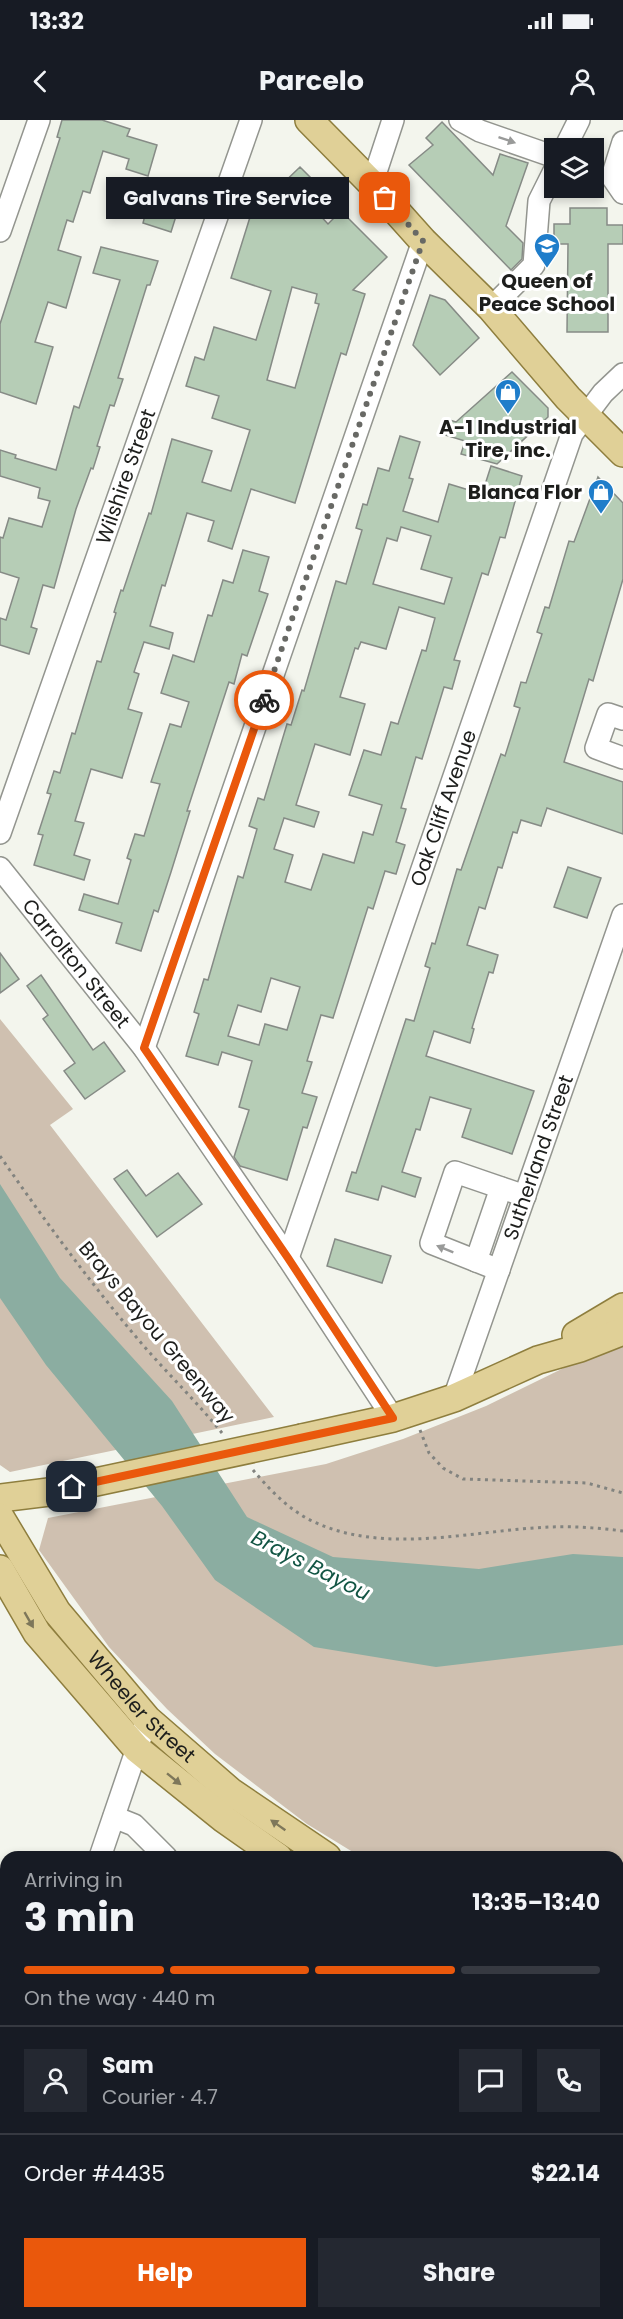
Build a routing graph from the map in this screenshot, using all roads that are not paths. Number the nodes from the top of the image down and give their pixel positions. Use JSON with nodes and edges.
{"nodes":[{"id":1,"x":39,"y":120,"type":"edge"},
{"id":2,"x":251,"y":120,"type":"edge"},
{"id":3,"x":309,"y":120,"type":"edge"},
{"id":4,"x":393,"y":120,"type":"edge"},
{"id":5,"x":460,"y":120,"type":"edge"},
{"id":6,"x":579,"y":120,"type":"edge"},
{"id":7,"x":570,"y":138,"type":"edge"},
{"id":8,"x":623,"y":142,"type":"edge"},
{"id":9,"x":544,"y":153,"type":"edge"},
{"id":10,"x":610,"y":180,"type":"edge"},
{"id":11,"x":372,"y":184,"type":"junction"},
{"id":12,"x":544,"y":191,"type":"edge"},
{"id":13,"x":0,"y":231,"type":"edge"},
{"id":14,"x":423,"y":241,"type":"junction"},
{"id":15,"x":491,"y":309,"type":"junction"},
{"id":16,"x":623,"y":374,"type":"edge"},
{"id":17,"x":584,"y":415,"type":"junction"},
{"id":18,"x":623,"y":453,"type":"edge"},
{"id":19,"x":623,"y":719,"type":"edge"},
{"id":20,"x":623,"y":758,"type":"edge"},
{"id":21,"x":0,"y":833,"type":"edge"},
{"id":22,"x":0,"y":868,"type":"edge"},
{"id":23,"x":623,"y":915,"type":"edge"},
{"id":24,"x":144,"y":1048,"type":"junction"},
{"id":25,"x":501,"y":1188,"type":"junction"},
{"id":26,"x":525,"y":1196,"type":"junction"},
{"id":27,"x":288,"y":1258,"type":"junction"},
{"id":28,"x":476,"y":1261,"type":"junction"},
{"id":29,"x":499,"y":1270,"type":"junction"},
{"id":30,"x":623,"y":1307,"type":"edge"},
{"id":31,"x":623,"y":1331,"type":"edge"},
{"id":32,"x":538,"y":1360,"type":"junction"},
{"id":33,"x":454,"y":1398,"type":"junction"},
{"id":34,"x":403,"y":1415,"type":"junction"},
{"id":35,"x":0,"y":1498,"type":"edge"},
{"id":36,"x":0,"y":1517,"type":"edge"},
{"id":37,"x":0,"y":1569,"type":"edge"},
{"id":38,"x":147,"y":1719,"type":"junction"},
{"id":39,"x":136,"y":1749,"type":"junction"},
{"id":40,"x":114,"y":1817,"type":"junction"},
{"id":41,"x":102,"y":1851,"type":"edge"},
{"id":42,"x":160,"y":1851,"type":"edge"},
{"id":43,"x":269,"y":1851,"type":"edge"},
{"id":44,"x":313,"y":1851,"type":"edge"}],
"edges":[{"from":1,"to":13,"type":"street"},
{"from":2,"to":21,"type":"street","name":"Wilshire Street"},
{"from":3,"to":11,"type":"main road"},
{"from":4,"to":11,"type":"street"},
{"from":5,"to":9,"type":"street","one_way":true},
{"from":6,"to":7,"type":"street"},
{"from":8,"to":10,"type":"street"},
{"from":11,"to":14,"type":"main road"},
{"from":12,"to":15,"type":"street"},
{"from":14,"to":15,"type":"main road"},
{"from":14,"to":24,"type":"street"},
{"from":15,"to":17,"type":"main road"},
{"from":16,"to":17,"type":"street","name":"Oak Cliff Avenue"},
{"from":17,"to":18,"type":"main road"},
{"from":17,"to":27,"type":"street","name":"Oak Cliff Avenue"},
{"from":19,"to":20,"type":"street"},
{"from":22,"to":24,"type":"street","name":"Carrolton Street"},
{"from":23,"to":26,"type":"street","name":"Sutherland Street"},
{"from":24,"to":27,"type":"street","name":"Carrolton Street"},
{"from":25,"to":26,"type":"street"},
{"from":25,"to":28,"type":"street"},
{"from":28,"to":25,"type":"street","one_way":true},
{"from":26,"to":29,"type":"street","name":"Sutherland Street"},
{"from":27,"to":34,"type":"street","name":"Carrolton Street"},
{"from":28,"to":29,"type":"street"},
{"from":29,"to":33,"type":"street","name":"Sutherland Street"},
{"from":30,"to":32,"type":"main road"},
{"from":31,"to":32,"type":"main road"},
{"from":32,"to":33,"type":"main road"},
{"from":33,"to":34,"type":"main road"},
{"from":34,"to":35,"type":"main road","bridge":true},
{"from":36,"to":38,"type":"main road","name":"Wheeler Street"},
{"from":37,"to":39,"type":"main road","name":"Wheeler Street","one_way":true},
{"from":38,"to":39,"type":"street"},
{"from":44,"to":38,"type":"main road","name":"Wheeler Street","one_way":true},
{"from":39,"to":40,"type":"street"},
{"from":39,"to":43,"type":"main road","name":"Wheeler Street","one_way":true},
{"from":40,"to":41,"type":"street"},
{"from":40,"to":42,"type":"street"}]}
